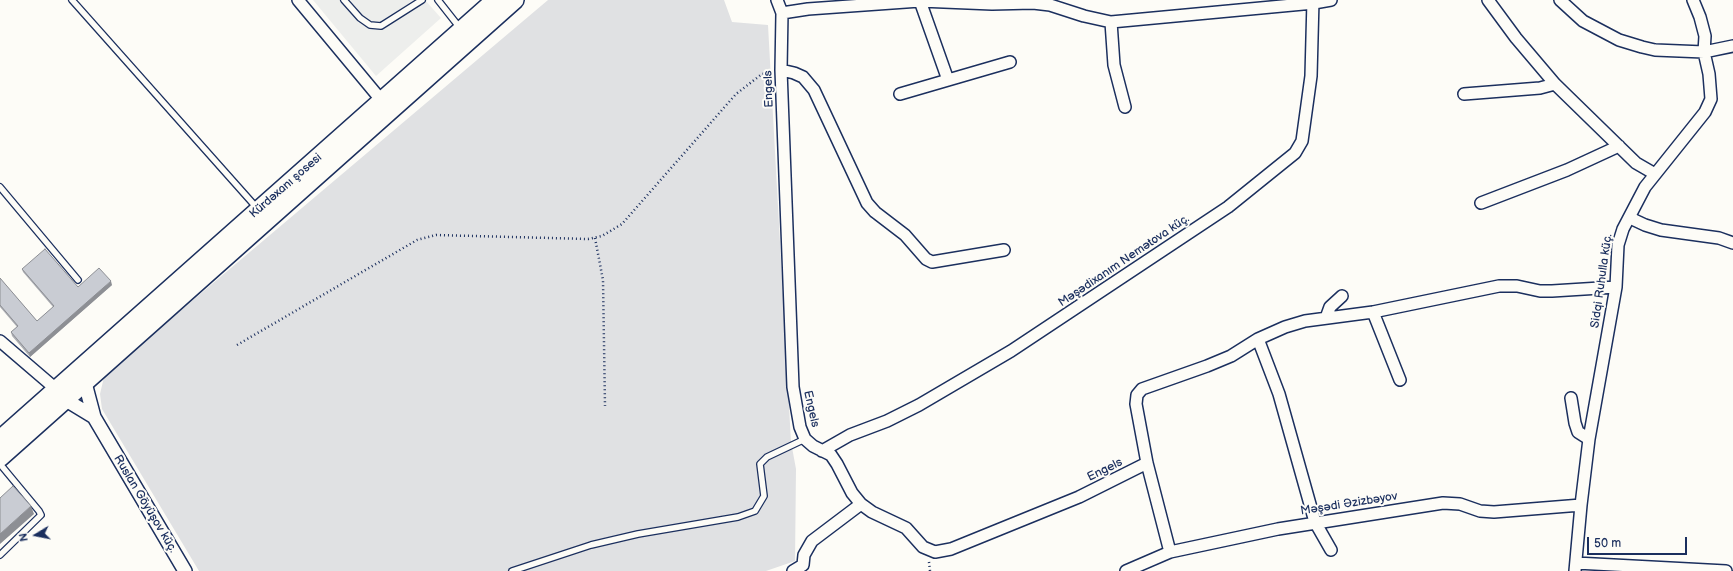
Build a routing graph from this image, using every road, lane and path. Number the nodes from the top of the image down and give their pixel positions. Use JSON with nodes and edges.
{"nodes":[{"id":1,"x":72,"y":0,"type":"edge"},
{"id":2,"x":298,"y":0,"type":"edge"},
{"id":3,"x":344,"y":0,"type":"edge"},
{"id":4,"x":422,"y":0,"type":"edge"},
{"id":5,"x":438,"y":0,"type":"edge"},
{"id":6,"x":495,"y":0,"type":"edge"},
{"id":7,"x":516,"y":0,"type":"edge"},
{"id":8,"x":777,"y":0,"type":"edge"},
{"id":9,"x":1332,"y":0,"type":"edge"},
{"id":10,"x":1488,"y":0,"type":"edge"},
{"id":11,"x":1560,"y":0,"type":"edge"},
{"id":12,"x":1693,"y":0,"type":"edge"},
{"id":13,"x":920,"y":1,"type":"edge"},
{"id":14,"x":1314,"y":2,"type":"edge"},
{"id":15,"x":782,"y":13,"type":"junction"},
{"id":16,"x":1111,"y":22,"type":"junction"},
{"id":17,"x":461,"y":30,"type":"junction"},
{"id":18,"x":1733,"y":46,"type":"edge"},
{"id":19,"x":1704,"y":52,"type":"junction"},
{"id":20,"x":1010,"y":62,"type":"dead end"},
{"id":21,"x":781,"y":70,"type":"junction"},
{"id":22,"x":948,"y":80,"type":"junction"},
{"id":23,"x":1555,"y":84,"type":"junction"},
{"id":24,"x":900,"y":94,"type":"dead end"},
{"id":25,"x":1464,"y":94,"type":"dead end"},
{"id":26,"x":382,"y":101,"type":"junction"},
{"id":27,"x":1125,"y":107,"type":"dead end"},
{"id":28,"x":1619,"y":146,"type":"junction"},
{"id":29,"x":1655,"y":174,"type":"junction"},
{"id":30,"x":0,"y":187,"type":"edge"},
{"id":31,"x":1481,"y":203,"type":"dead end"},
{"id":32,"x":258,"y":210,"type":"junction"},
{"id":33,"x":1630,"y":218,"type":"junction"},
{"id":34,"x":595,"y":238,"type":"junction"},
{"id":35,"x":1733,"y":244,"type":"edge"},
{"id":36,"x":1004,"y":250,"type":"dead end"},
{"id":37,"x":78,"y":280,"type":"dead end"},
{"id":38,"x":1616,"y":287,"type":"junction"},
{"id":39,"x":1342,"y":296,"type":"dead end"},
{"id":40,"x":1373,"y":312,"type":"junction"},
{"id":41,"x":1326,"y":318,"type":"junction"},
{"id":42,"x":1258,"y":339,"type":"junction"},
{"id":43,"x":0,"y":341,"type":"edge"},
{"id":44,"x":237,"y":345,"type":"dead end"},
{"id":45,"x":80,"y":378,"type":"junction"},
{"id":46,"x":1400,"y":380,"type":"dead end"},
{"id":47,"x":61,"y":395,"type":"junction"},
{"id":48,"x":1571,"y":398,"type":"dead end"},
{"id":49,"x":605,"y":406,"type":"dead end"},
{"id":50,"x":94,"y":417,"type":"junction"},
{"id":51,"x":0,"y":439,"type":"edge"},
{"id":52,"x":805,"y":439,"type":"junction"},
{"id":53,"x":1589,"y":439,"type":"junction"},
{"id":54,"x":822,"y":451,"type":"junction"},
{"id":55,"x":0,"y":458,"type":"edge"},
{"id":56,"x":1147,"y":463,"type":"junction"},
{"id":57,"x":0,"y":464,"type":"edge"},
{"id":58,"x":862,"y":504,"type":"junction"},
{"id":59,"x":1581,"y":505,"type":"junction"},
{"id":60,"x":1315,"y":522,"type":"junction"},
{"id":61,"x":1331,"y":550,"type":"dead end"},
{"id":62,"x":1170,"y":552,"type":"junction"},
{"id":63,"x":0,"y":555,"type":"edge"},
{"id":64,"x":1575,"y":567,"type":"edge"},
{"id":65,"x":185,"y":571,"type":"edge"},
{"id":66,"x":512,"y":571,"type":"edge"},
{"id":67,"x":793,"y":571,"type":"edge"},
{"id":68,"x":1126,"y":571,"type":"edge"},
{"id":69,"x":1726,"y":571,"type":"edge"}],
"edges":[{"from":1,"to":32,"type":"lane"},
{"from":2,"to":26,"type":"street"},
{"from":3,"to":4,"type":"lane"},
{"from":5,"to":17,"type":"lane"},
{"from":6,"to":17,"type":"main road","name":"Kürdəxanı şosesi"},
{"from":7,"to":45,"type":"main road"},
{"from":8,"to":15,"type":"street","name":"Engels"},
{"from":9,"to":14,"type":"street"},
{"from":10,"to":23,"type":"street"},
{"from":11,"to":19,"type":"street"},
{"from":12,"to":19,"type":"street","name":"Sidqi Ruhulla küç."},
{"from":13,"to":15,"type":"street"},
{"from":13,"to":16,"type":"street"},
{"from":13,"to":22,"type":"street"},
{"from":14,"to":16,"type":"street"},
{"from":14,"to":54,"type":"street","name":"Məşədixanım Nemətova küç."},
{"from":15,"to":21,"type":"street","name":"Engels"},
{"from":16,"to":27,"type":"street"},
{"from":17,"to":26,"type":"main road","name":"Kürdəxanı şosesi"},
{"from":18,"to":19,"type":"street"},
{"from":19,"to":29,"type":"street","name":"Sidqi Ruhulla küç."},
{"from":20,"to":22,"type":"street"},
{"from":21,"to":34,"type":"path"},
{"from":21,"to":36,"type":"street"},
{"from":21,"to":52,"type":"street","name":"Engels"},
{"from":22,"to":24,"type":"street"},
{"from":23,"to":25,"type":"street"},
{"from":23,"to":28,"type":"street"},
{"from":26,"to":32,"type":"main road","name":"Kürdəxanı şosesi"},
{"from":28,"to":29,"type":"street"},
{"from":28,"to":31,"type":"street"},
{"from":29,"to":33,"type":"street","name":"Sidqi Ruhulla küç."},
{"from":30,"to":37,"type":"lane"},
{"from":32,"to":45,"type":"main road","name":"Kürdəxanı şosesi"},
{"from":33,"to":35,"type":"street"},
{"from":33,"to":38,"type":"street","name":"Sidqi Ruhulla küç."},
{"from":34,"to":44,"type":"path"},
{"from":34,"to":49,"type":"path"},
{"from":38,"to":40,"type":"street"},
{"from":38,"to":53,"type":"street","name":"Sidqi Ruhulla küç."},
{"from":39,"to":41,"type":"street"},
{"from":40,"to":41,"type":"street"},
{"from":40,"to":46,"type":"street"},
{"from":41,"to":42,"type":"street"},
{"from":42,"to":56,"type":"street"},
{"from":42,"to":60,"type":"street"},
{"from":43,"to":47,"type":"street"},
{"from":45,"to":47,"type":"main road"},
{"from":45,"to":50,"type":"street"},
{"from":47,"to":50,"type":"street"},
{"from":47,"to":51,"type":"main road"},
{"from":47,"to":55,"type":"main road"},
{"from":48,"to":53,"type":"street"},
{"from":50,"to":65,"type":"street","name":"Ruslan Göyüşov küç."},
{"from":52,"to":54,"type":"street","name":"Engels"},
{"from":52,"to":66,"type":"lane"},
{"from":53,"to":59,"type":"street","name":"Sidqi Ruhulla küç."},
{"from":54,"to":58,"type":"street","name":"Engels"},
{"from":56,"to":58,"type":"street","name":"Engels"},
{"from":56,"to":62,"type":"street"},
{"from":57,"to":63,"type":"lane"},
{"from":58,"to":67,"type":"street"},
{"from":59,"to":60,"type":"street","name":"Məşədi Əzizbəyov"},
{"from":59,"to":64,"type":"street","name":"Sidqi Ruhulla küç."},
{"from":60,"to":61,"type":"street"},
{"from":60,"to":62,"type":"street","name":"Məşədi Əzizbəyov"},
{"from":62,"to":68,"type":"street","name":"Məşədi Əzizbəyov"},
{"from":64,"to":69,"type":"street"}]}
